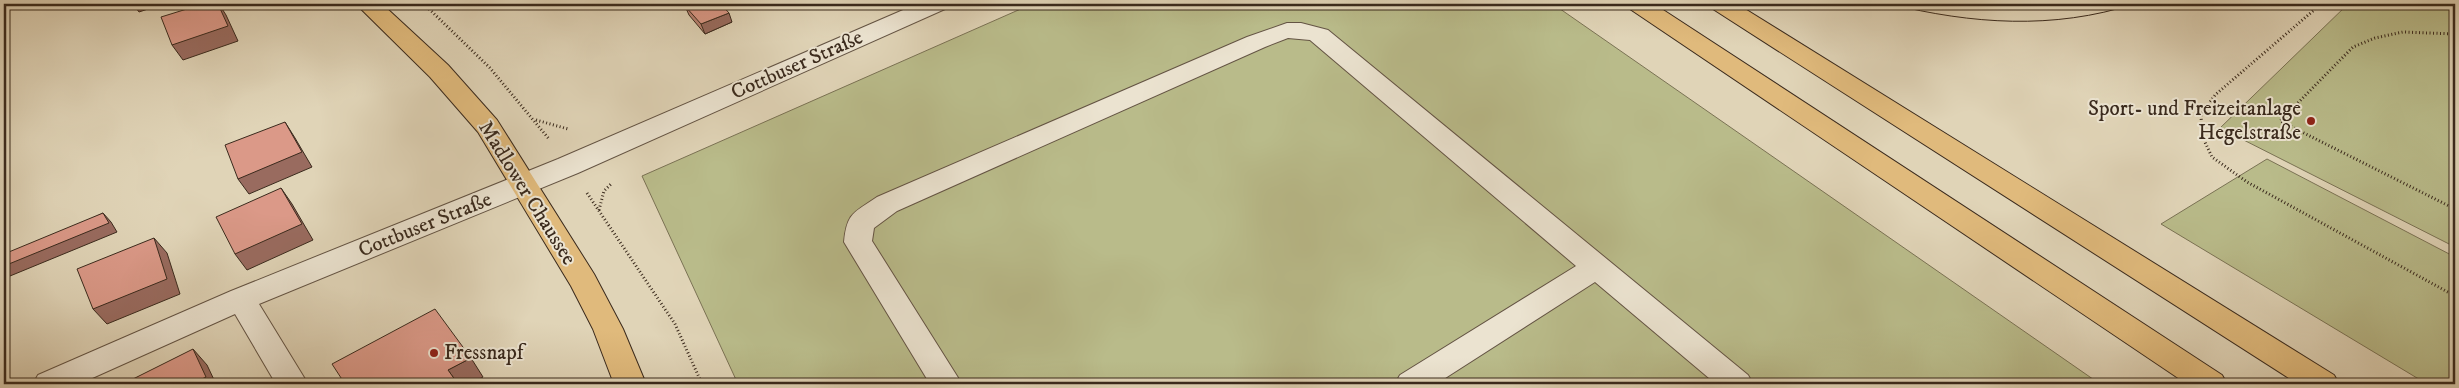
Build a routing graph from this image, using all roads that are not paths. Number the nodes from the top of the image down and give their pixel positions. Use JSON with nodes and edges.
{"nodes":[{"id":1,"x":368,"y":4,"type":"edge"},
{"id":2,"x":937,"y":4,"type":"edge"},
{"id":3,"x":1638,"y":4,"type":"edge"},
{"id":4,"x":1721,"y":4,"type":"edge"},
{"id":5,"x":525,"y":184,"type":"junction"},
{"id":6,"x":1597,"y":267,"type":"junction"},
{"id":7,"x":240,"y":299,"type":"junction"},
{"id":8,"x":49,"y":384,"type":"edge"},
{"id":9,"x":292,"y":384,"type":"edge"},
{"id":10,"x":630,"y":384,"type":"edge"},
{"id":11,"x":946,"y":384,"type":"edge"},
{"id":12,"x":1411,"y":384,"type":"edge"},
{"id":13,"x":1737,"y":384,"type":"edge"},
{"id":14,"x":2211,"y":384,"type":"edge"},
{"id":15,"x":2323,"y":384,"type":"edge"}],
"edges":[{"from":1,"to":5,"type":"main road","name":"Madlower Chaussee"},
{"from":2,"to":5,"type":"street","name":"Cottbuser Straße"},
{"from":3,"to":14,"type":"main road"},
{"from":4,"to":15,"type":"main road"},
{"from":5,"to":7,"type":"street","name":"Cottbuser Straße"},
{"from":5,"to":10,"type":"main road","name":"Madlower Chaussee"},
{"from":6,"to":11,"type":"street"},
{"from":6,"to":12,"type":"street"},
{"from":6,"to":13,"type":"street"},
{"from":7,"to":8,"type":"street","name":"Cottbuser Straße"},
{"from":7,"to":9,"type":"street"}]}
